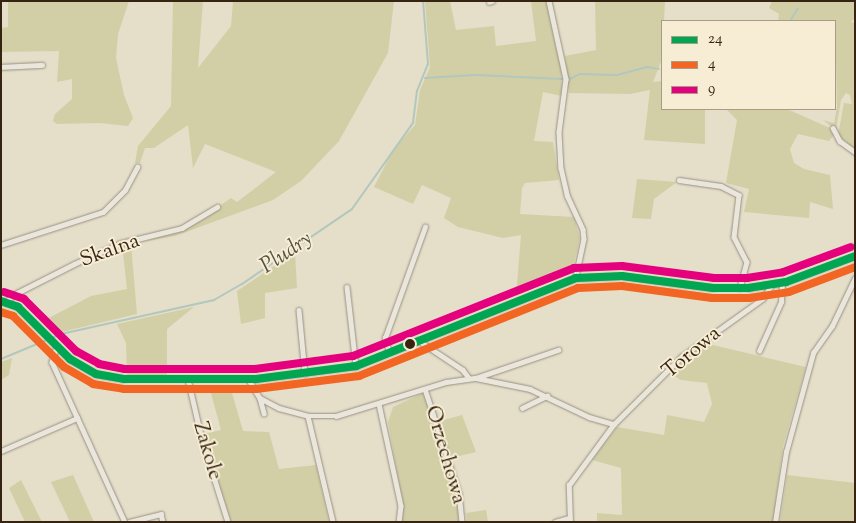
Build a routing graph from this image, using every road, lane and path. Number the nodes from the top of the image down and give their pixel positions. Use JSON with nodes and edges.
{"nodes":[{"id":1,"x":549,"y":1,"type":"edge"},
{"id":2,"x":42,"y":65,"type":"dead end"},
{"id":3,"x":1,"y":67,"type":"edge"},
{"id":4,"x":833,"y":128,"type":"dead end"},
{"id":5,"x":855,"y":152,"type":"edge"},
{"id":6,"x":137,"y":167,"type":"dead end"},
{"id":7,"x":679,"y":180,"type":"dead end"},
{"id":8,"x":217,"y":207,"type":"dead end"},
{"id":9,"x":425,"y":227,"type":"dead end"},
{"id":10,"x":1,"y":245,"type":"edge"},
{"id":11,"x":855,"y":256,"type":"edge"},
{"id":12,"x":576,"y":278,"type":"junction"},
{"id":13,"x":855,"y":278,"type":"edge"},
{"id":14,"x":782,"y":283,"type":"junction"},
{"id":15,"x":771,"y":286,"type":"junction"},
{"id":16,"x":347,"y":288,"type":"dead end"},
{"id":17,"x":740,"y":288,"type":"junction"},
{"id":18,"x":4,"y":301,"type":"edge"},
{"id":19,"x":299,"y":310,"type":"dead end"},
{"id":20,"x":418,"y":340,"type":"junction"},
{"id":21,"x":55,"y":345,"type":"junction"},
{"id":22,"x":558,"y":350,"type":"dead end"},
{"id":23,"x":759,"y":351,"type":"dead end"},
{"id":24,"x":389,"y":353,"type":"junction"},
{"id":25,"x":356,"y":366,"type":"junction"},
{"id":26,"x":304,"y":374,"type":"junction"},
{"id":27,"x":469,"y":378,"type":"junction"},
{"id":28,"x":476,"y":378,"type":"junction"},
{"id":29,"x":188,"y":379,"type":"junction"},
{"id":30,"x":249,"y":380,"type":"junction"},
{"id":31,"x":425,"y":389,"type":"junction"},
{"id":32,"x":547,"y":396,"type":"junction"},
{"id":33,"x":260,"y":398,"type":"junction"},
{"id":34,"x":379,"y":404,"type":"junction"},
{"id":35,"x":522,"y":408,"type":"dead end"},
{"id":36,"x":264,"y":414,"type":"dead end"},
{"id":37,"x":308,"y":416,"type":"junction"},
{"id":38,"x":77,"y":418,"type":"junction"},
{"id":39,"x":614,"y":424,"type":"junction"},
{"id":40,"x":1,"y":451,"type":"edge"},
{"id":41,"x":569,"y":520,"type":"edge"},
{"id":42,"x":125,"y":522,"type":"edge"},
{"id":43,"x":129,"y":522,"type":"edge"},
{"id":44,"x":163,"y":522,"type":"edge"},
{"id":45,"x":228,"y":522,"type":"edge"},
{"id":46,"x":333,"y":522,"type":"edge"},
{"id":47,"x":399,"y":522,"type":"edge"},
{"id":48,"x":462,"y":522,"type":"edge"},
{"id":49,"x":554,"y":522,"type":"edge"},
{"id":50,"x":775,"y":522,"type":"edge"}],
"edges":[{"from":1,"to":12,"type":"street"},
{"from":2,"to":3,"type":"street"},
{"from":4,"to":5,"type":"street"},
{"from":6,"to":10,"type":"street"},
{"from":7,"to":17,"type":"street"},
{"from":8,"to":18,"type":"street","name":"Skalna"},
{"from":9,"to":24,"type":"street"},
{"from":11,"to":14,"type":"street"},
{"from":12,"to":17,"type":"street"},
{"from":12,"to":20,"type":"street"},
{"from":13,"to":50,"type":"street"},
{"from":14,"to":15,"type":"street"},
{"from":14,"to":23,"type":"street"},
{"from":15,"to":17,"type":"street"},
{"from":15,"to":39,"type":"street","name":"Torowa"},
{"from":16,"to":25,"type":"street"},
{"from":18,"to":21,"type":"street"},
{"from":19,"to":26,"type":"street"},
{"from":20,"to":24,"type":"street"},
{"from":20,"to":27,"type":"street"},
{"from":21,"to":29,"type":"street"},
{"from":21,"to":38,"type":"street"},
{"from":22,"to":28,"type":"street","name":"Orzechowa"},
{"from":24,"to":25,"type":"street"},
{"from":25,"to":26,"type":"street"},
{"from":26,"to":30,"type":"street"},
{"from":27,"to":28,"type":"street","name":"Orzechowa"},
{"from":27,"to":31,"type":"street","name":"Orzechowa"},
{"from":28,"to":32,"type":"street","name":"Orzechowa"},
{"from":29,"to":30,"type":"street"},
{"from":29,"to":45,"type":"street","name":"Zakole"},
{"from":30,"to":33,"type":"street"},
{"from":31,"to":34,"type":"street","name":"Orzechowa"},
{"from":31,"to":48,"type":"street","name":"Orzechowa"},
{"from":32,"to":35,"type":"street"},
{"from":32,"to":39,"type":"street","name":"Orzechowa"},
{"from":33,"to":36,"type":"street"},
{"from":33,"to":37,"type":"street","name":"Orzechowa"},
{"from":34,"to":37,"type":"street","name":"Orzechowa"},
{"from":34,"to":47,"type":"street"},
{"from":37,"to":46,"type":"street"},
{"from":38,"to":40,"type":"street"},
{"from":38,"to":42,"type":"street"},
{"from":39,"to":41,"type":"street"},
{"from":41,"to":49,"type":"street"},
{"from":43,"to":44,"type":"street"}]}
